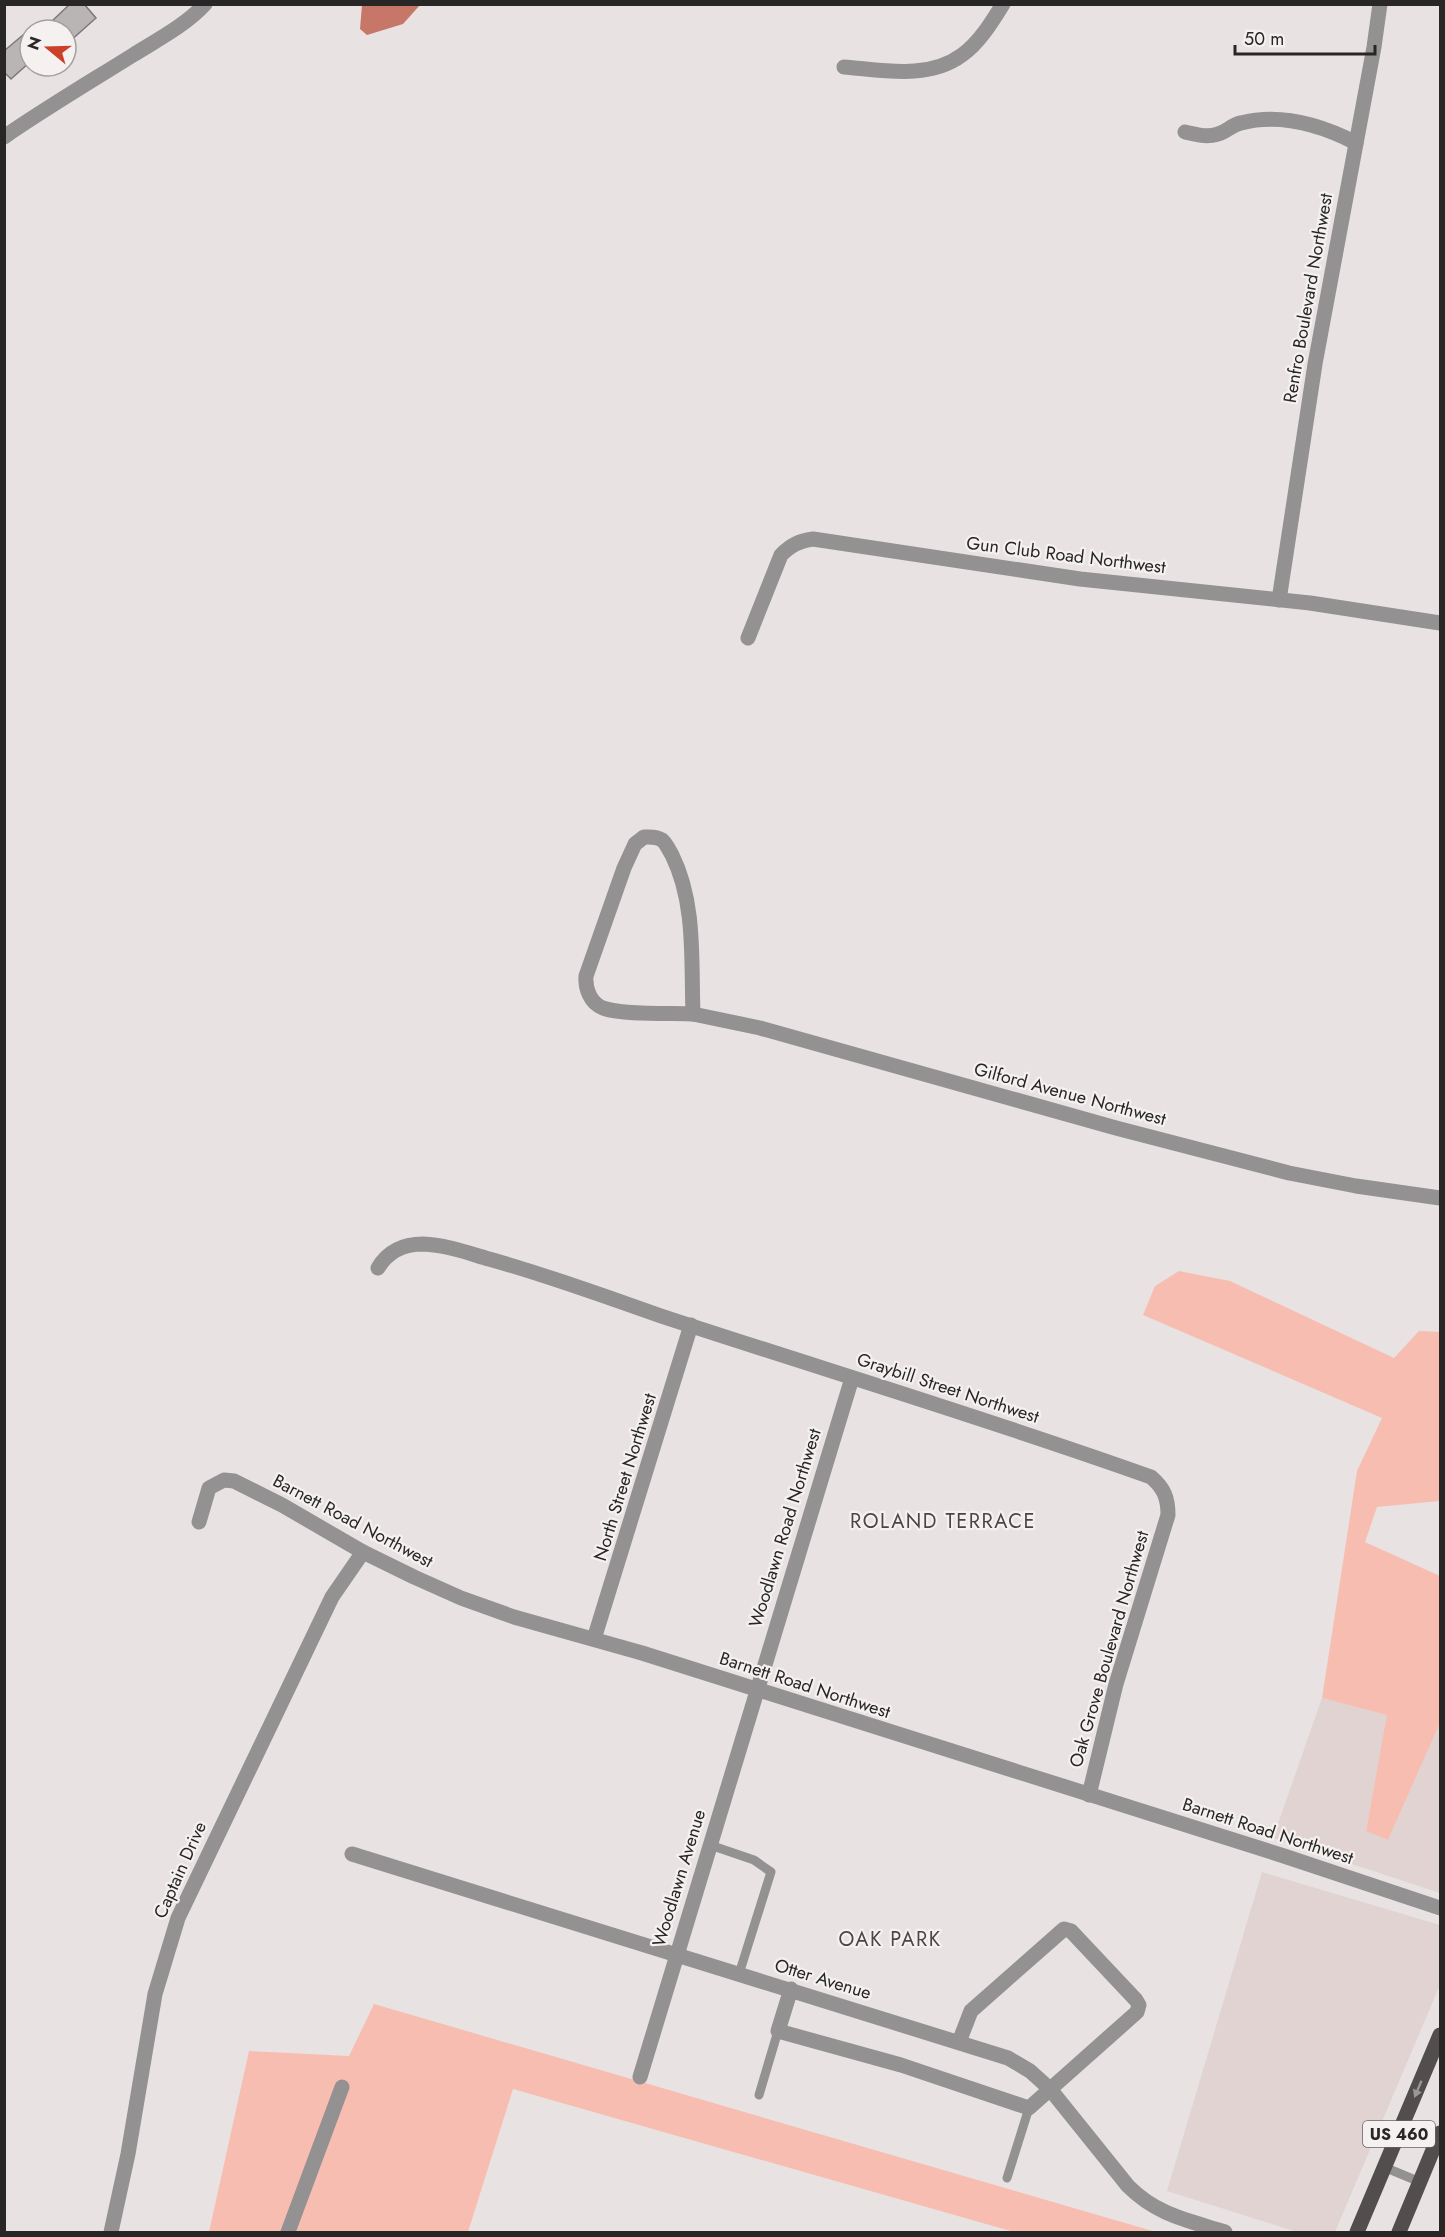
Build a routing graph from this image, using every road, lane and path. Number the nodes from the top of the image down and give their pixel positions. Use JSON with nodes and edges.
{"nodes":[{"id":1,"x":205,"y":4,"type":"edge"},
{"id":2,"x":1003,"y":4,"type":"edge"},
{"id":3,"x":1380,"y":4,"type":"edge"},
{"id":4,"x":844,"y":68,"type":"dead end"},
{"id":5,"x":1185,"y":132,"type":"dead end"},
{"id":6,"x":4,"y":137,"type":"edge"},
{"id":7,"x":1356,"y":142,"type":"junction"},
{"id":8,"x":1279,"y":600,"type":"junction"},
{"id":9,"x":1440,"y":623,"type":"edge"},
{"id":10,"x":748,"y":638,"type":"dead end"},
{"id":11,"x":693,"y":1014,"type":"junction"},
{"id":12,"x":1440,"y":1198,"type":"edge"},
{"id":13,"x":378,"y":1268,"type":"dead end"},
{"id":14,"x":691,"y":1325,"type":"junction"},
{"id":15,"x":852,"y":1378,"type":"junction"},
{"id":16,"x":1168,"y":1515,"type":"joint"},
{"id":17,"x":199,"y":1522,"type":"dead end"},
{"id":18,"x":363,"y":1552,"type":"junction"},
{"id":19,"x":594,"y":1639,"type":"junction"},
{"id":20,"x":757,"y":1691,"type":"junction"},
{"id":21,"x":1089,"y":1795,"type":"junction"},
{"id":22,"x":710,"y":1845,"type":"junction"},
{"id":23,"x":352,"y":1854,"type":"dead end"},
{"id":24,"x":1440,"y":1908,"type":"edge"},
{"id":25,"x":676,"y":1955,"type":"junction"},
{"id":26,"x":739,"y":1974,"type":"junction"},
{"id":27,"x":791,"y":1989,"type":"junction"},
{"id":28,"x":778,"y":2031,"type":"junction"},
{"id":29,"x":1440,"y":2035,"type":"edge"},
{"id":30,"x":959,"y":2042,"type":"junction"},
{"id":31,"x":640,"y":2077,"type":"dead end"},
{"id":32,"x":342,"y":2087,"type":"dead end"},
{"id":33,"x":1050,"y":2089,"type":"junction"},
{"id":34,"x":759,"y":2095,"type":"dead end"},
{"id":35,"x":1029,"y":2109,"type":"junction"},
{"id":36,"x":1440,"y":2133,"type":"edge"},
{"id":37,"x":1384,"y":2167,"type":"junction"},
{"id":38,"x":1007,"y":2178,"type":"dead end"},
{"id":39,"x":1420,"y":2182,"type":"junction"},
{"id":40,"x":111,"y":2232,"type":"edge"},
{"id":41,"x":288,"y":2232,"type":"edge"},
{"id":42,"x":1225,"y":2232,"type":"edge"},
{"id":43,"x":1357,"y":2232,"type":"edge"},
{"id":44,"x":1399,"y":2232,"type":"edge"}],
"edges":[{"from":1,"to":6,"type":"street"},
{"from":2,"to":4,"type":"street"},
{"from":3,"to":7,"type":"street","name":"Renfro Boulevard Northwest"},
{"from":5,"to":7,"type":"street"},
{"from":7,"to":8,"type":"street","name":"Renfro Boulevard Northwest"},
{"from":8,"to":9,"type":"street","name":"Gun Club Road Northwest"},
{"from":8,"to":10,"type":"street","name":"Gun Club Road Northwest"},
{"from":11,"to":11,"type":"street","name":"Gilford Avenue Northwest"},
{"from":11,"to":12,"type":"street","name":"Gilford Avenue Northwest"},
{"from":13,"to":14,"type":"street","name":"Graybill Street Northwest"},
{"from":14,"to":15,"type":"street","name":"Graybill Street Northwest"},
{"from":14,"to":19,"type":"street","name":"North Street Northwest"},
{"from":15,"to":16,"type":"street","name":"Graybill Street Northwest"},
{"from":15,"to":20,"type":"street","name":"Woodlawn Road Northwest"},
{"from":16,"to":21,"type":"street","name":"Oak Grove Boulevard Northwest"},
{"from":17,"to":18,"type":"street","name":"Barnett Road Northwest"},
{"from":18,"to":19,"type":"street","name":"Barnett Road Northwest"},
{"from":18,"to":40,"type":"street","name":"Captain Drive"},
{"from":19,"to":20,"type":"street","name":"Barnett Road Northwest"},
{"from":20,"to":21,"type":"street","name":"Barnett Road Northwest"},
{"from":20,"to":22,"type":"street","name":"Woodlawn Avenue"},
{"from":21,"to":24,"type":"street","name":"Barnett Road Northwest"},
{"from":22,"to":25,"type":"street","name":"Woodlawn Avenue"},
{"from":22,"to":26,"type":"lane"},
{"from":23,"to":25,"type":"street","name":"Otter Avenue"},
{"from":25,"to":26,"type":"street","name":"Otter Avenue"},
{"from":25,"to":31,"type":"street","name":"Woodlawn Avenue"},
{"from":26,"to":27,"type":"street","name":"Otter Avenue"},
{"from":27,"to":28,"type":"street"},
{"from":27,"to":30,"type":"street","name":"Otter Avenue"},
{"from":28,"to":34,"type":"lane"},
{"from":28,"to":35,"type":"street"},
{"from":29,"to":37,"type":"main road","number":"US 460","one_way":true},
{"from":30,"to":33,"type":"street","name":"Otter Avenue"},
{"from":30,"to":33,"type":"street"},
{"from":32,"to":41,"type":"street"},
{"from":33,"to":35,"type":"street"},
{"from":33,"to":42,"type":"street","name":"Otter Avenue"},
{"from":35,"to":38,"type":"lane"},
{"from":36,"to":39,"type":"main road","number":"US 460"},
{"from":37,"to":39,"type":"lane"},
{"from":37,"to":43,"type":"main road","number":"US 460"},
{"from":39,"to":44,"type":"main road","number":"US 460"}]}
